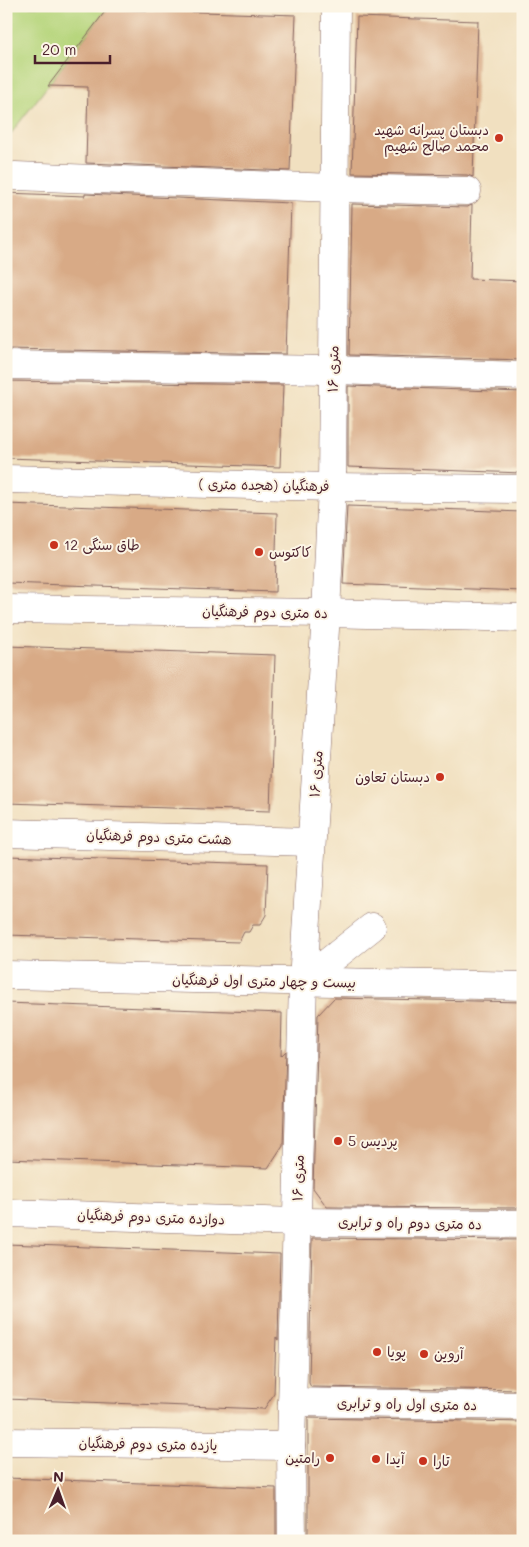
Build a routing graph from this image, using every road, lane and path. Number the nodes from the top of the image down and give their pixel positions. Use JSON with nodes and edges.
{"nodes":[{"id":1,"x":336,"y":6,"type":"edge"},
{"id":2,"x":15,"y":176,"type":"dead end"},
{"id":3,"x":335,"y":188,"type":"junction"},
{"id":4,"x":467,"y":191,"type":"dead end"},
{"id":5,"x":6,"y":365,"type":"edge"},
{"id":6,"x":333,"y":370,"type":"junction"},
{"id":7,"x":523,"y":376,"type":"edge"},
{"id":8,"x":6,"y":479,"type":"edge"},
{"id":9,"x":332,"y":487,"type":"junction"},
{"id":10,"x":523,"y":489,"type":"edge"},
{"id":11,"x":6,"y":608,"type":"edge"},
{"id":12,"x":326,"y":613,"type":"junction"},
{"id":13,"x":523,"y":618,"type":"edge"},
{"id":14,"x":6,"y":833,"type":"edge"},
{"id":15,"x":311,"y":842,"type":"junction"},
{"id":16,"x":372,"y":928,"type":"dead end"},
{"id":17,"x":6,"y":975,"type":"edge"},
{"id":18,"x":303,"y":982,"type":"junction"},
{"id":19,"x":523,"y":986,"type":"edge"},
{"id":20,"x":6,"y":1213,"type":"edge"},
{"id":21,"x":297,"y":1222,"type":"junction"},
{"id":22,"x":523,"y":1224,"type":"edge"},
{"id":23,"x":292,"y":1402,"type":"junction"},
{"id":24,"x":523,"y":1406,"type":"edge"},
{"id":25,"x":6,"y":1442,"type":"edge"},
{"id":26,"x":290,"y":1446,"type":"junction"},
{"id":27,"x":292,"y":1541,"type":"edge"}],
"edges":[{"from":1,"to":3,"type":"street","name":"۱۶ متری"},
{"from":2,"to":3,"type":"street"},
{"from":3,"to":4,"type":"street"},
{"from":3,"to":6,"type":"street","name":"۱۶ متری"},
{"from":5,"to":6,"type":"street"},
{"from":6,"to":7,"type":"street"},
{"from":6,"to":9,"type":"street","name":"۱۶ متری"},
{"from":8,"to":9,"type":"street","name":"فرهنگیان (هجده متری )"},
{"from":9,"to":10,"type":"street","name":"فرهنگیان (هجده متری )"},
{"from":9,"to":12,"type":"street","name":"۱۶ متری"},
{"from":11,"to":12,"type":"street","name":"ده متری دوم فرهنگیان"},
{"from":12,"to":13,"type":"street","name":"ده متری دوم فرهنگیان"},
{"from":12,"to":15,"type":"street","name":"۱۶ متری"},
{"from":14,"to":15,"type":"street","name":"هشت متری دوم فرهنگیان"},
{"from":15,"to":18,"type":"street","name":"۱۶ متری"},
{"from":16,"to":18,"type":"street"},
{"from":17,"to":18,"type":"street","name":"بیست و چهار متری اول فرهنگیان"},
{"from":18,"to":19,"type":"street","name":"بیست و چهار متری اول فرهنگیان"},
{"from":18,"to":21,"type":"street","name":"۱۶ متری"},
{"from":20,"to":21,"type":"street","name":"دوازده متری دوم فرهنگیان"},
{"from":21,"to":22,"type":"street","name":"ده متری دوم راه و ترابری"},
{"from":21,"to":23,"type":"street","name":"۱۶ متری"},
{"from":23,"to":24,"type":"street","name":"ده متری اول راه و ترابری"},
{"from":23,"to":26,"type":"street","name":"۱۶ متری"},
{"from":25,"to":26,"type":"street","name":"یازده متری دوم فرهنگیان"},
{"from":26,"to":27,"type":"street","name":"۱۶ متری"}]}
